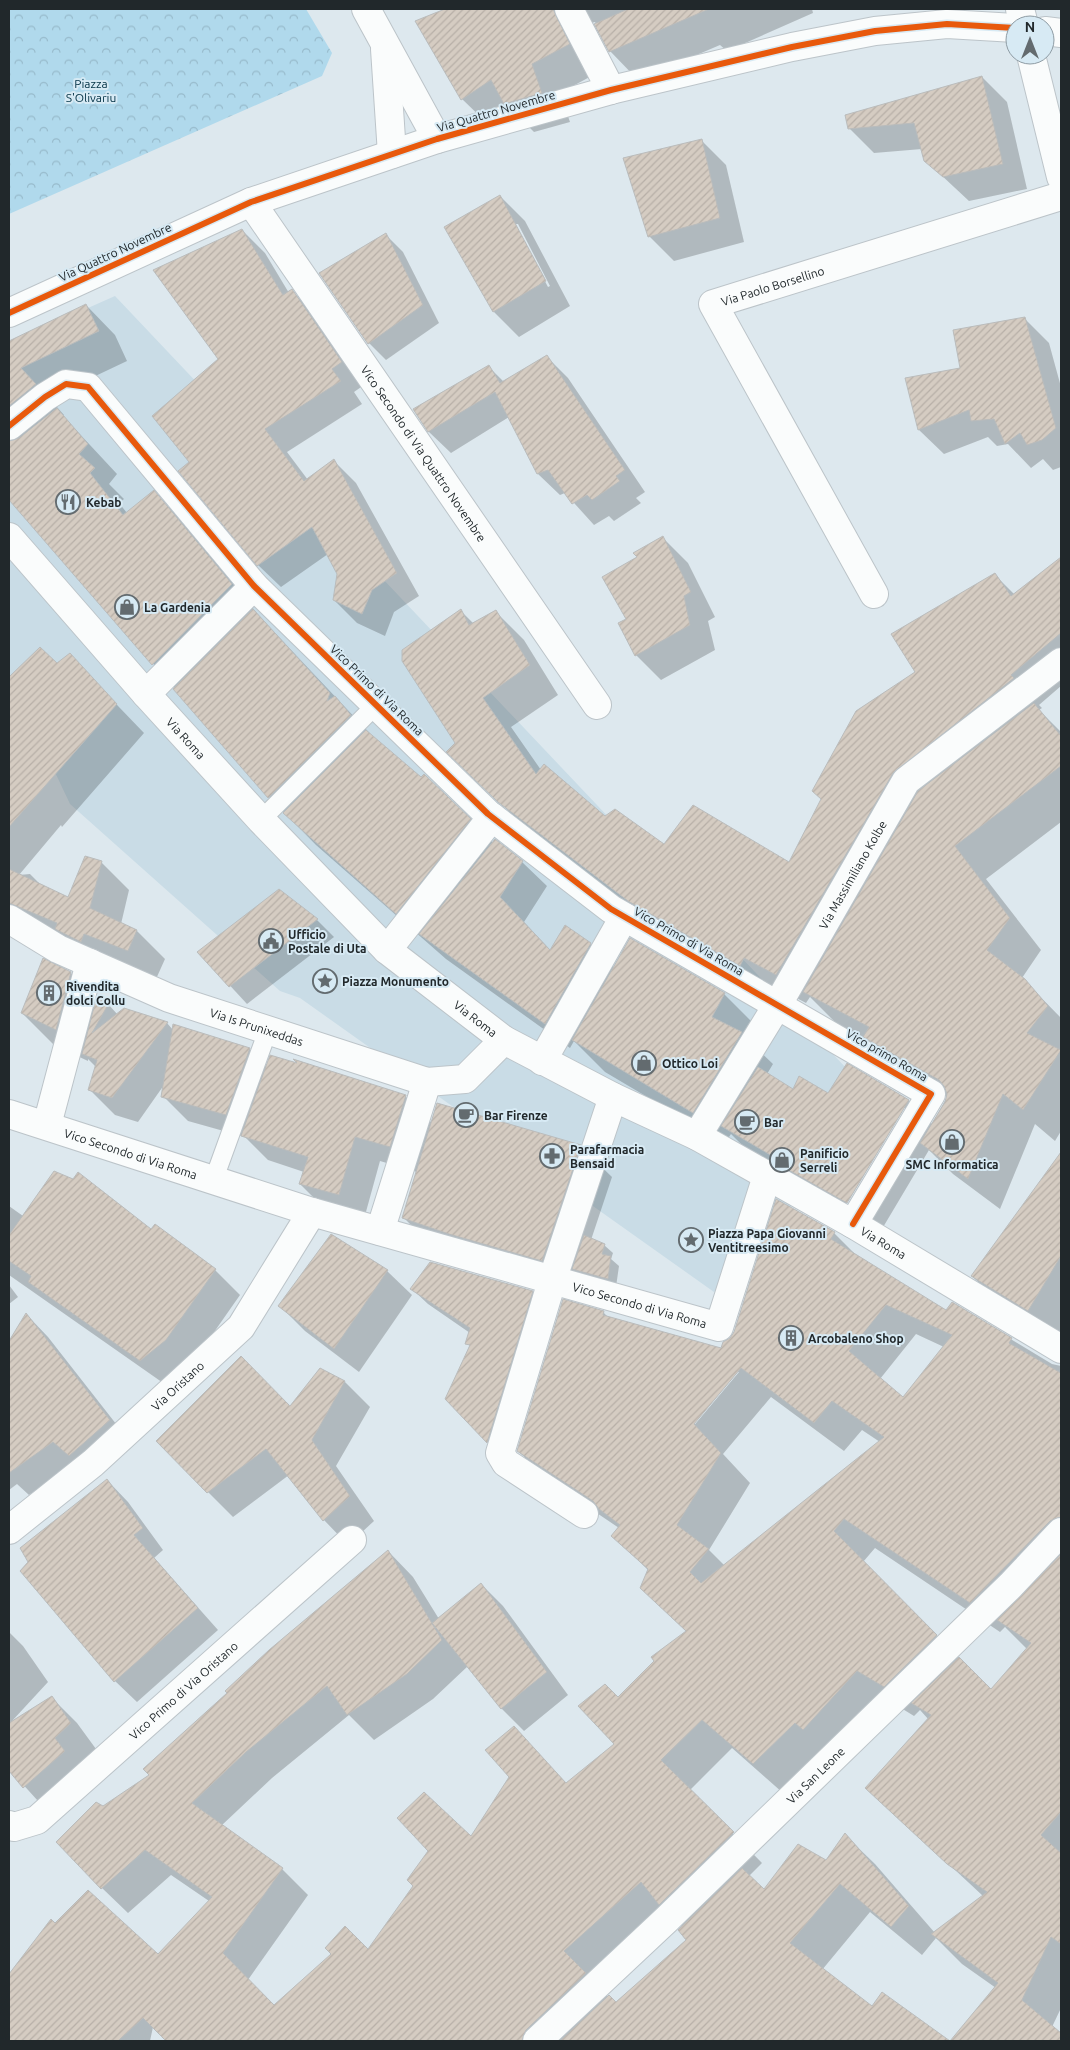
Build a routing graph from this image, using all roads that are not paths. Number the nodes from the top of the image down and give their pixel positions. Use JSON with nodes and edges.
{"nodes":[{"id":1,"x":366,"y":9,"type":"edge"},
{"id":2,"x":569,"y":9,"type":"edge"},
{"id":3,"x":1005,"y":27,"type":"edge"},
{"id":4,"x":384,"y":40,"type":"junction"},
{"id":5,"x":1033,"y":65,"type":"edge"},
{"id":6,"x":611,"y":90,"type":"junction"},
{"id":7,"x":437,"y":139,"type":"junction"},
{"id":8,"x":392,"y":154,"type":"junction"},
{"id":9,"x":1061,"y":177,"type":"edge"},
{"id":10,"x":1061,"y":196,"type":"edge"},
{"id":11,"x":251,"y":202,"type":"junction"},
{"id":12,"x":9,"y":313,"type":"edge"},
{"id":13,"x":9,"y":426,"type":"edge"},
{"id":14,"x":9,"y":537,"type":"edge"},
{"id":15,"x":254,"y":586,"type":"junction"},
{"id":16,"x":874,"y":594,"type":"dead end"},
{"id":17,"x":1061,"y":662,"type":"edge"},
{"id":18,"x":146,"y":694,"type":"junction"},
{"id":19,"x":376,"y":705,"type":"junction"},
{"id":20,"x":597,"y":705,"type":"dead end"},
{"id":21,"x":492,"y":817,"type":"junction"},
{"id":22,"x":261,"y":820,"type":"junction"},
{"id":23,"x":624,"y":917,"type":"junction"},
{"id":24,"x":9,"y":919,"type":"edge"},
{"id":25,"x":387,"y":950,"type":"junction"},
{"id":26,"x":90,"y":963,"type":"junction"},
{"id":27,"x":778,"y":1004,"type":"junction"},
{"id":28,"x":268,"y":1030,"type":"junction"},
{"id":29,"x":504,"y":1040,"type":"junction"},
{"id":30,"x":542,"y":1061,"type":"junction"},
{"id":31,"x":427,"y":1082,"type":"junction"},
{"id":32,"x":613,"y":1097,"type":"junction"},
{"id":33,"x":9,"y":1114,"type":"edge"},
{"id":34,"x":48,"y":1125,"type":"junction"},
{"id":35,"x":697,"y":1136,"type":"junction"},
{"id":36,"x":767,"y":1176,"type":"junction"},
{"id":37,"x":214,"y":1180,"type":"junction"},
{"id":38,"x":312,"y":1212,"type":"junction"},
{"id":39,"x":853,"y":1224,"type":"junction"},
{"id":40,"x":380,"y":1231,"type":"junction"},
{"id":41,"x":552,"y":1281,"type":"junction"},
{"id":42,"x":1061,"y":1349,"type":"edge"},
{"id":43,"x":584,"y":1514,"type":"dead end"},
{"id":44,"x":9,"y":1530,"type":"edge"},
{"id":45,"x":1061,"y":1532,"type":"edge"},
{"id":46,"x":352,"y":1540,"type":"dead end"},
{"id":47,"x":9,"y":1825,"type":"edge"},
{"id":48,"x":537,"y":2041,"type":"edge"}],
"edges":[{"from":1,"to":4,"type":"street"},
{"from":2,"to":6,"type":"street"},
{"from":3,"to":6,"type":"street","name":"Via Quattro Novembre"},
{"from":4,"to":7,"type":"street"},
{"from":4,"to":8,"type":"street"},
{"from":5,"to":9,"type":"street"},
{"from":6,"to":7,"type":"street","name":"Via Quattro Novembre"},
{"from":7,"to":8,"type":"street","name":"Via Quattro Novembre"},
{"from":8,"to":11,"type":"street","name":"Via Quattro Novembre"},
{"from":10,"to":16,"type":"street","name":"Via Paolo Borsellino"},
{"from":11,"to":12,"type":"street","name":"Via Quattro Novembre"},
{"from":11,"to":20,"type":"street","name":"Vico Secondo di Via Quattro Novembre"},
{"from":13,"to":15,"type":"street","name":"Vico Primo di Via Roma"},
{"from":14,"to":18,"type":"street","name":"Via Roma"},
{"from":15,"to":18,"type":"street"},
{"from":15,"to":19,"type":"street","name":"Vico Primo di Via Roma"},
{"from":17,"to":27,"type":"street","name":"Via Massimiliano Kolbe"},
{"from":18,"to":22,"type":"street","name":"Via Roma"},
{"from":19,"to":21,"type":"street","name":"Vico Primo di Via Roma"},
{"from":19,"to":22,"type":"lane"},
{"from":21,"to":23,"type":"street","name":"Vico Primo di Via Roma"},
{"from":21,"to":25,"type":"street"},
{"from":22,"to":25,"type":"street","name":"Via Roma"},
{"from":23,"to":27,"type":"street","name":"Vico Primo di Via Roma"},
{"from":23,"to":30,"type":"street","name":"Vico Primo di Via Roma"},
{"from":24,"to":26,"type":"street","name":"Via Is Prunixeddas"},
{"from":25,"to":29,"type":"street","name":"Via Roma"},
{"from":26,"to":28,"type":"street","name":"Via Is Prunixeddas"},
{"from":26,"to":34,"type":"street","name":"Vico Secondo di Via Roma"},
{"from":27,"to":35,"type":"street","name":"Via Massimiliano Kolbe"},
{"from":27,"to":39,"type":"street","name":"Vico primo Roma"},
{"from":28,"to":31,"type":"street","name":"Via Is Prunixeddas"},
{"from":28,"to":37,"type":"lane","name":"Vico Secondo di Via Roma"},
{"from":29,"to":30,"type":"street","name":"Via Roma"},
{"from":29,"to":31,"type":"street","name":"Via Is Prunixeddas"},
{"from":30,"to":32,"type":"street","name":"Via Roma"},
{"from":31,"to":40,"type":"street"},
{"from":32,"to":35,"type":"street","name":"Via Roma"},
{"from":32,"to":41,"type":"street"},
{"from":33,"to":34,"type":"street","name":"Vico Secondo di Via Roma"},
{"from":34,"to":37,"type":"street","name":"Vico Secondo di Via Roma"},
{"from":35,"to":36,"type":"street","name":"Via Roma"},
{"from":36,"to":39,"type":"street","name":"Via Roma"},
{"from":36,"to":41,"type":"street","name":"Vico Secondo di Via Roma"},
{"from":37,"to":38,"type":"street","name":"Vico Secondo di Via Roma"},
{"from":38,"to":40,"type":"street","name":"Vico Secondo di Via Roma"},
{"from":38,"to":44,"type":"street","name":"Via Oristano"},
{"from":39,"to":42,"type":"street","name":"Via Roma"},
{"from":40,"to":41,"type":"street","name":"Vico Secondo di Via Roma"},
{"from":41,"to":43,"type":"street"},
{"from":45,"to":48,"type":"street","name":"Via San Leone"},
{"from":46,"to":47,"type":"street","name":"Vico Primo di Via Oristano"}]}
